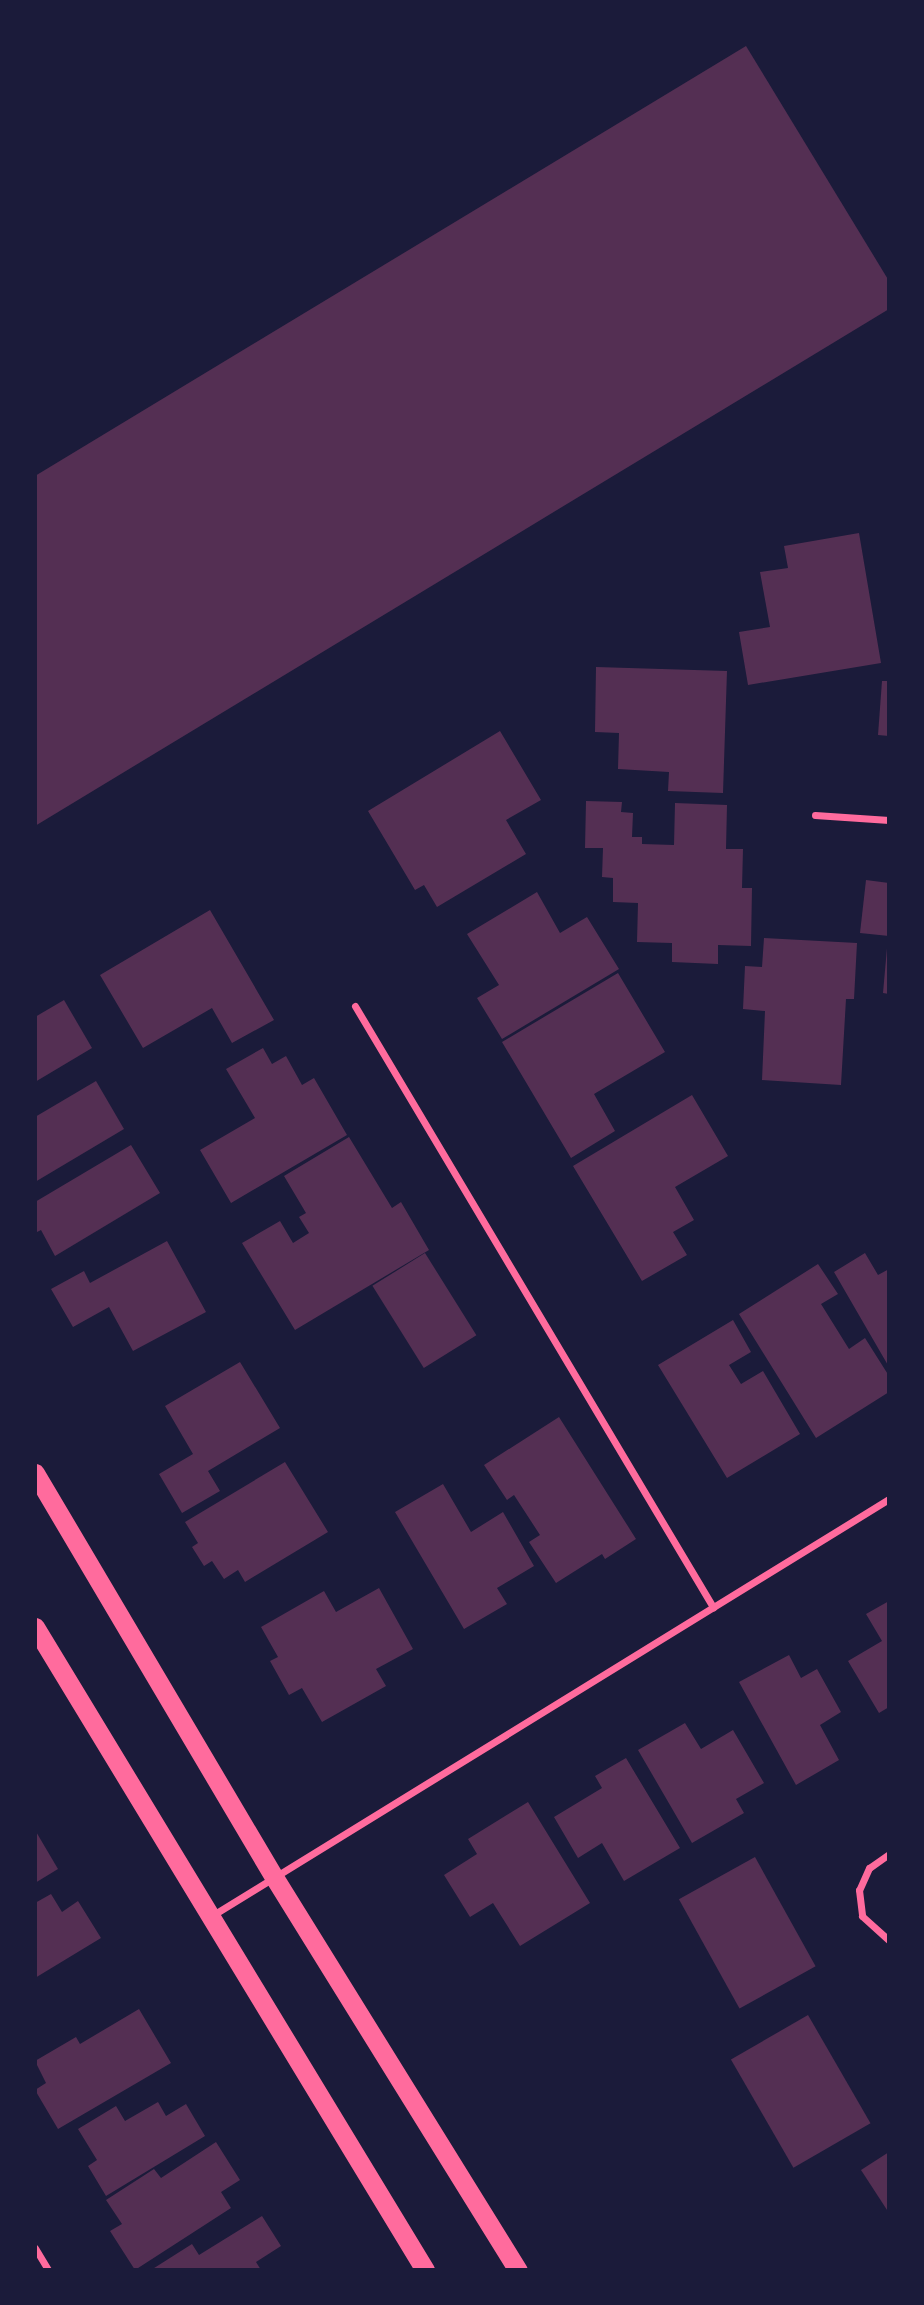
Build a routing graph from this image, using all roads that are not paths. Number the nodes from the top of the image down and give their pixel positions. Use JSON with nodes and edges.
{"nodes":[{"id":1,"x":814,"y":815,"type":"dead end"},
{"id":2,"x":889,"y":820,"type":"edge"},
{"id":3,"x":355,"y":1006,"type":"dead end"},
{"id":4,"x":35,"y":1473,"type":"edge"},
{"id":5,"x":889,"y":1499,"type":"edge"},
{"id":6,"x":713,"y":1607,"type":"junction"},
{"id":7,"x":35,"y":1627,"type":"edge"},
{"id":8,"x":889,"y":1854,"type":"edge"},
{"id":9,"x":274,"y":1877,"type":"junction"},
{"id":10,"x":211,"y":1917,"type":"junction"},
{"id":11,"x":889,"y":1940,"type":"edge"},
{"id":12,"x":35,"y":2248,"type":"edge"},
{"id":13,"x":48,"y":2270,"type":"edge"},
{"id":14,"x":425,"y":2270,"type":"edge"},
{"id":15,"x":518,"y":2270,"type":"edge"}],
"edges":[{"from":1,"to":2,"type":"street"},
{"from":3,"to":6,"type":"street"},
{"from":4,"to":9,"type":"highway"},
{"from":5,"to":6,"type":"street"},
{"from":6,"to":9,"type":"street"},
{"from":7,"to":10,"type":"highway"},
{"from":8,"to":11,"type":"street"},
{"from":9,"to":10,"type":"street"},
{"from":9,"to":15,"type":"highway"},
{"from":10,"to":14,"type":"highway"},
{"from":12,"to":13,"type":"street"}]}
